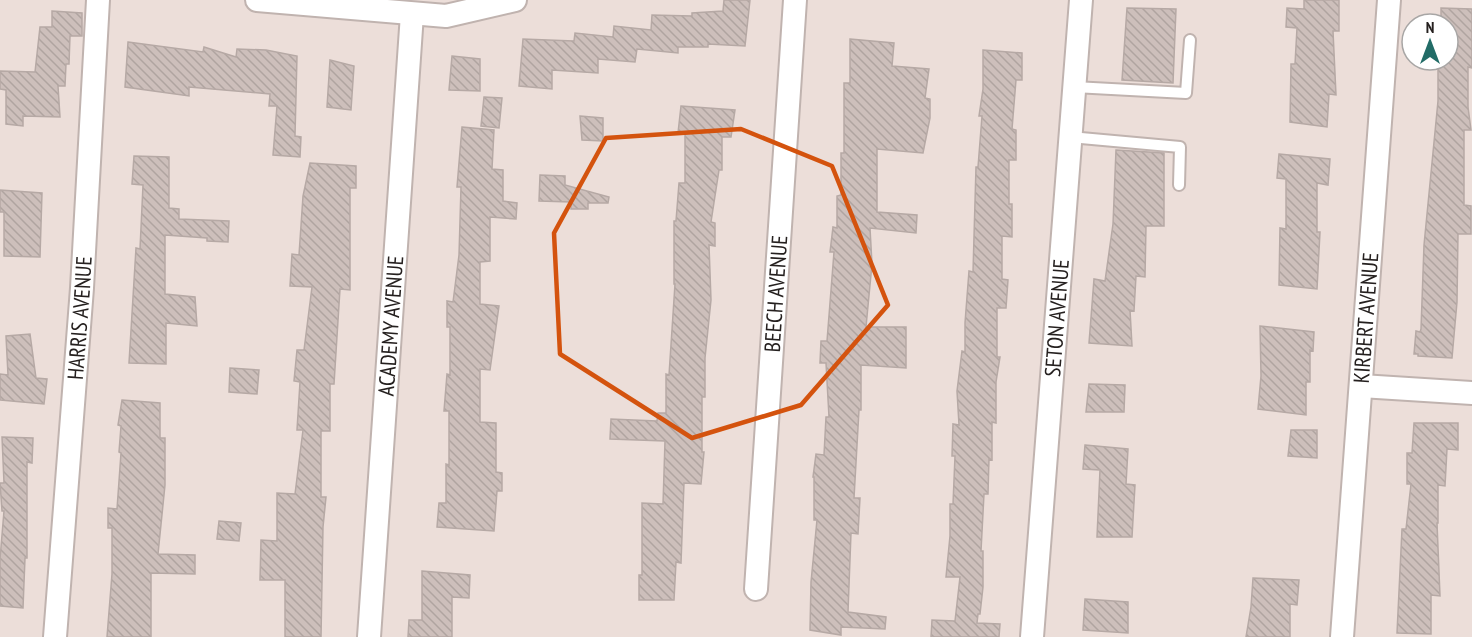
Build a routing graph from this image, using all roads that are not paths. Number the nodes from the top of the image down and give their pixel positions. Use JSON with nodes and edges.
{"nodes":[{"id":1,"x":98,"y":0,"type":"edge"},
{"id":2,"x":256,"y":0,"type":"edge"},
{"id":3,"x":515,"y":0,"type":"edge"},
{"id":4,"x":795,"y":0,"type":"edge"},
{"id":5,"x":1081,"y":0,"type":"edge"},
{"id":6,"x":1389,"y":0,"type":"edge"},
{"id":7,"x":494,"y":3,"type":"edge"},
{"id":8,"x":412,"y":14,"type":"junction"},
{"id":9,"x":1190,"y":40,"type":"dead end"},
{"id":10,"x":1074,"y":87,"type":"junction"},
{"id":11,"x":1070,"y":137,"type":"junction"},
{"id":12,"x":1179,"y":185,"type":"dead end"},
{"id":13,"x":1361,"y":386,"type":"junction"},
{"id":14,"x":1472,"y":393,"type":"edge"},
{"id":15,"x":756,"y":589,"type":"dead end"},
{"id":16,"x":55,"y":637,"type":"edge"},
{"id":17,"x":369,"y":637,"type":"edge"},
{"id":18,"x":1032,"y":637,"type":"edge"},
{"id":19,"x":1342,"y":637,"type":"edge"}],
"edges":[{"from":1,"to":16,"type":"street","name":"HARRIS AVENUE"},
{"from":2,"to":8,"type":"street"},
{"from":3,"to":7,"type":"street"},
{"from":4,"to":15,"type":"street","name":"BEECH AVENUE"},
{"from":5,"to":10,"type":"street","name":"SETON AVENUE"},
{"from":6,"to":13,"type":"street","name":"KIRBERT AVENUE"},
{"from":7,"to":8,"type":"street"},
{"from":8,"to":17,"type":"street","name":"ACADEMY AVENUE"},
{"from":9,"to":10,"type":"lane"},
{"from":10,"to":11,"type":"street","name":"SETON AVENUE"},
{"from":11,"to":12,"type":"lane"},
{"from":11,"to":18,"type":"street","name":"SETON AVENUE"},
{"from":13,"to":14,"type":"street"},
{"from":13,"to":19,"type":"street","name":"KIRBERT AVENUE"}]}
